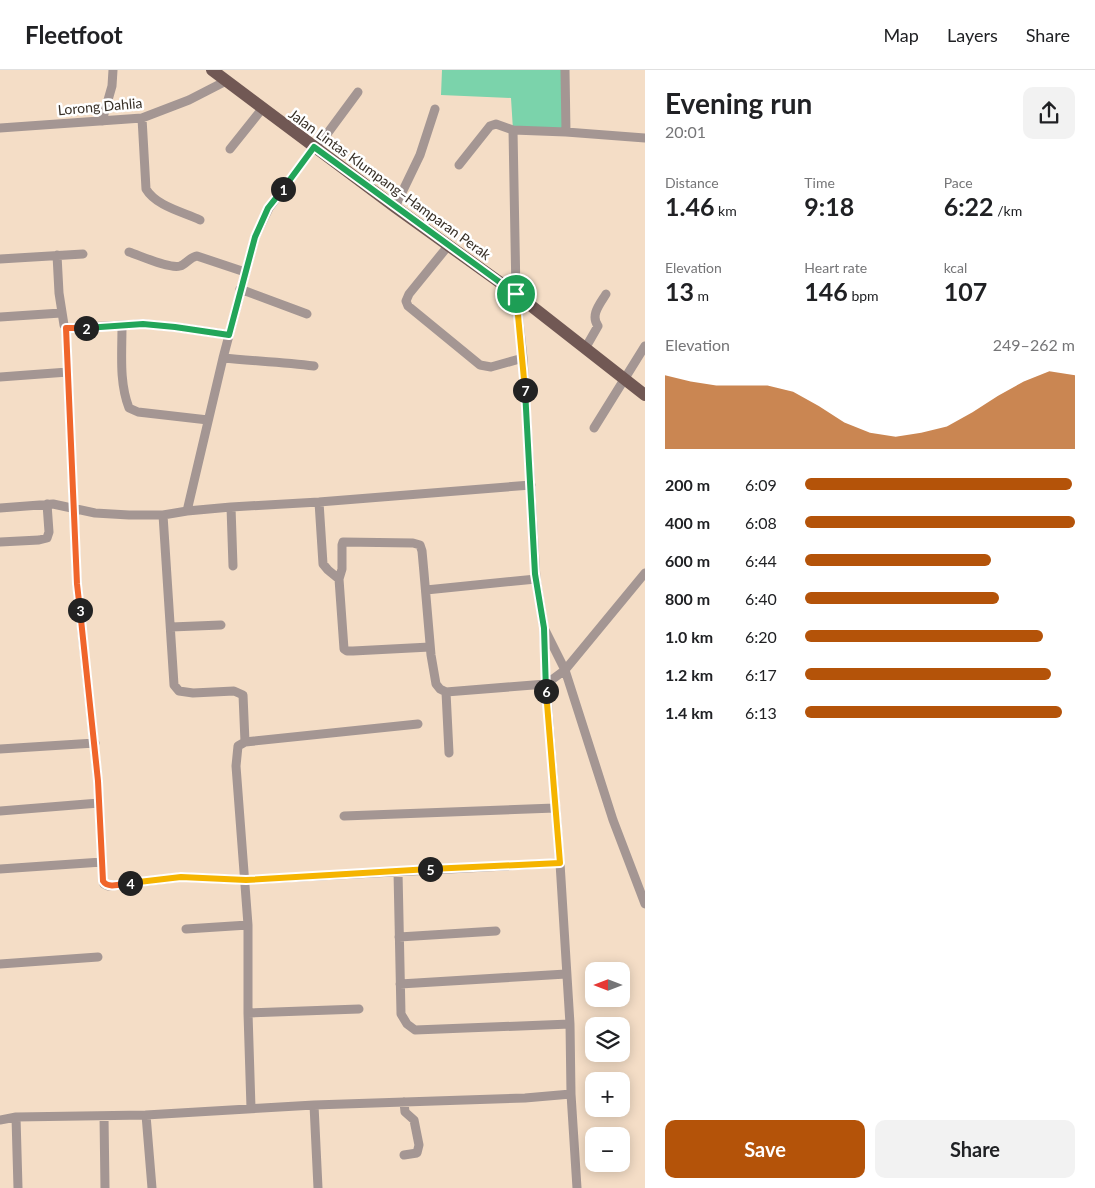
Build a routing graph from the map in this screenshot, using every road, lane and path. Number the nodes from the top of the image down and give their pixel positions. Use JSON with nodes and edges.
{"nodes":[{"id":1,"x":113,"y":70,"type":"edge"},
{"id":2,"x":212,"y":70,"type":"edge"},
{"id":3,"x":565,"y":70,"type":"edge"},
{"id":4,"x":226,"y":81,"type":"junction"},
{"id":5,"x":358,"y":92,"type":"dead end"},
{"id":6,"x":262,"y":109,"type":"junction"},
{"id":7,"x":435,"y":109,"type":"dead end"},
{"id":8,"x":142,"y":118,"type":"junction"},
{"id":9,"x":102,"y":121,"type":"junction"},
{"id":10,"x":0,"y":128,"type":"edge"},
{"id":11,"x":513,"y":130,"type":"junction"},
{"id":12,"x":566,"y":132,"type":"junction"},
{"id":13,"x":645,"y":138,"type":"edge"},
{"id":14,"x":314,"y":147,"type":"junction"},
{"id":15,"x":230,"y":149,"type":"dead end"},
{"id":16,"x":459,"y":165,"type":"dead end"},
{"id":17,"x":395,"y":207,"type":"junction"},
{"id":18,"x":200,"y":220,"type":"dead end"},
{"id":19,"x":448,"y":246,"type":"junction"},
{"id":20,"x":129,"y":252,"type":"dead end"},
{"id":21,"x":83,"y":254,"type":"dead end"},
{"id":22,"x":57,"y":256,"type":"junction"},
{"id":23,"x":0,"y":259,"type":"edge"},
{"id":24,"x":246,"y":272,"type":"junction"},
{"id":25,"x":240,"y":290,"type":"junction"},
{"id":26,"x":516,"y":294,"type":"junction"},
{"id":27,"x":606,"y":294,"type":"dead end"},
{"id":28,"x":61,"y":313,"type":"junction"},
{"id":29,"x":306,"y":314,"type":"dead end"},
{"id":30,"x":0,"y":317,"type":"edge"},
{"id":31,"x":122,"y":326,"type":"junction"},
{"id":32,"x":66,"y":328,"type":"junction"},
{"id":33,"x":229,"y":335,"type":"junction"},
{"id":34,"x":645,"y":346,"type":"edge"},
{"id":35,"x":586,"y":347,"type":"junction"},
{"id":36,"x":223,"y":358,"type":"junction"},
{"id":37,"x":523,"y":358,"type":"junction"},
{"id":38,"x":314,"y":366,"type":"dead end"},
{"id":39,"x":68,"y":372,"type":"junction"},
{"id":40,"x":0,"y":377,"type":"edge"},
{"id":41,"x":623,"y":378,"type":"junction"},
{"id":42,"x":645,"y":395,"type":"edge"},
{"id":43,"x":208,"y":420,"type":"junction"},
{"id":44,"x":594,"y":428,"type":"dead end"},
{"id":45,"x":531,"y":484,"type":"junction"},
{"id":46,"x":319,"y":502,"type":"junction"},
{"id":47,"x":47,"y":504,"type":"junction"},
{"id":48,"x":231,"y":507,"type":"junction"},
{"id":49,"x":0,"y":508,"type":"edge"},
{"id":50,"x":74,"y":509,"type":"junction"},
{"id":51,"x":187,"y":511,"type":"junction"},
{"id":52,"x":164,"y":515,"type":"junction"},
{"id":53,"x":0,"y":542,"type":"edge"},
{"id":54,"x":233,"y":566,"type":"dead end"},
{"id":55,"x":645,"y":573,"type":"edge"},
{"id":56,"x":339,"y":579,"type":"junction"},
{"id":57,"x":536,"y":579,"type":"junction"},
{"id":58,"x":426,"y":590,"type":"junction"},
{"id":59,"x":221,"y":625,"type":"dead end"},
{"id":60,"x":171,"y":627,"type":"junction"},
{"id":61,"x":544,"y":628,"type":"junction"},
{"id":62,"x":430,"y":647,"type":"junction"},
{"id":63,"x":565,"y":670,"type":"junction"},
{"id":64,"x":546,"y":684,"type":"junction"},
{"id":65,"x":446,"y":692,"type":"junction"},
{"id":66,"x":418,"y":724,"type":"dead end"},
{"id":67,"x":95,"y":742,"type":"junction"},
{"id":68,"x":245,"y":742,"type":"junction"},
{"id":69,"x":0,"y":749,"type":"edge"},
{"id":70,"x":450,"y":753,"type":"dead end"},
{"id":71,"x":99,"y":803,"type":"junction"},
{"id":72,"x":555,"y":808,"type":"junction"},
{"id":73,"x":0,"y":811,"type":"edge"},
{"id":74,"x":344,"y":816,"type":"dead end"},
{"id":75,"x":102,"y":862,"type":"junction"},
{"id":76,"x":560,"y":863,"type":"junction"},
{"id":77,"x":0,"y":869,"type":"edge"},
{"id":78,"x":398,"y":872,"type":"junction"},
{"id":79,"x":246,"y":880,"type":"junction"},
{"id":80,"x":645,"y":904,"type":"edge"},
{"id":81,"x":248,"y":925,"type":"junction"},
{"id":82,"x":186,"y":929,"type":"dead end"},
{"id":83,"x":496,"y":931,"type":"dead end"},
{"id":84,"x":399,"y":937,"type":"junction"},
{"id":85,"x":98,"y":957,"type":"dead end"},
{"id":86,"x":0,"y":964,"type":"edge"},
{"id":87,"x":566,"y":974,"type":"junction"},
{"id":88,"x":400,"y":984,"type":"junction"},
{"id":89,"x":359,"y":1009,"type":"dead end"},
{"id":90,"x":248,"y":1013,"type":"junction"},
{"id":91,"x":570,"y":1024,"type":"junction"},
{"id":92,"x":571,"y":1094,"type":"junction"},
{"id":93,"x":404,"y":1102,"type":"junction"},
{"id":94,"x":314,"y":1105,"type":"junction"},
{"id":95,"x":251,"y":1108,"type":"junction"},
{"id":96,"x":146,"y":1115,"type":"junction"},
{"id":97,"x":104,"y":1116,"type":"junction"},
{"id":98,"x":16,"y":1117,"type":"junction"},
{"id":99,"x":0,"y":1120,"type":"edge"},
{"id":100,"x":404,"y":1155,"type":"dead end"},
{"id":101,"x":18,"y":1188,"type":"edge"},
{"id":102,"x":105,"y":1188,"type":"edge"},
{"id":103,"x":152,"y":1188,"type":"edge"},
{"id":104,"x":318,"y":1188,"type":"edge"},
{"id":105,"x":577,"y":1188,"type":"edge"}],
"edges":[{"from":1,"to":9,"type":"street"},
{"from":2,"to":4,"type":"main road","name":"Jalan Lintas Klumpang–Hamparan Perak"},
{"from":3,"to":12,"type":"street"},
{"from":4,"to":6,"type":"main road","name":"Jalan Lintas Klumpang–Hamparan Perak"},
{"from":4,"to":8,"type":"street","name":"Lorong Dahlia"},
{"from":5,"to":14,"type":"street"},
{"from":6,"to":14,"type":"main road","name":"Jalan Lintas Klumpang–Hamparan Perak"},
{"from":6,"to":15,"type":"street"},
{"from":7,"to":17,"type":"street"},
{"from":8,"to":9,"type":"street","name":"Lorong Dahlia"},
{"from":8,"to":18,"type":"street"},
{"from":9,"to":10,"type":"street","name":"Lorong Dahlia"},
{"from":11,"to":12,"type":"street"},
{"from":11,"to":16,"type":"street"},
{"from":11,"to":26,"type":"street"},
{"from":12,"to":13,"type":"street"},
{"from":14,"to":17,"type":"main road","name":"Jalan Lintas Klumpang–Hamparan Perak"},
{"from":14,"to":24,"type":"street"},
{"from":17,"to":19,"type":"main road","name":"Jalan Lintas Klumpang–Hamparan Perak"},
{"from":19,"to":26,"type":"main road","name":"Jalan Lintas Klumpang–Hamparan Perak"},
{"from":19,"to":37,"type":"street"},
{"from":20,"to":24,"type":"street"},
{"from":21,"to":22,"type":"street"},
{"from":22,"to":23,"type":"street"},
{"from":22,"to":28,"type":"street"},
{"from":24,"to":25,"type":"street"},
{"from":25,"to":29,"type":"street"},
{"from":25,"to":33,"type":"street"},
{"from":26,"to":35,"type":"main road","name":"Jalan Lintas Klumpang–Hamparan Perak"},
{"from":26,"to":37,"type":"street"},
{"from":27,"to":35,"type":"street"},
{"from":28,"to":30,"type":"street"},
{"from":28,"to":32,"type":"street"},
{"from":31,"to":32,"type":"street"},
{"from":31,"to":33,"type":"street"},
{"from":31,"to":43,"type":"street"},
{"from":32,"to":39,"type":"street"},
{"from":33,"to":36,"type":"street"},
{"from":34,"to":41,"type":"street"},
{"from":35,"to":41,"type":"main road","name":"Jalan Lintas Klumpang–Hamparan Perak"},
{"from":36,"to":38,"type":"street"},
{"from":36,"to":43,"type":"street"},
{"from":37,"to":45,"type":"street"},
{"from":39,"to":40,"type":"street"},
{"from":39,"to":50,"type":"street"},
{"from":41,"to":42,"type":"main road","name":"Jalan Lintas Klumpang–Hamparan Perak"},
{"from":41,"to":44,"type":"street"},
{"from":43,"to":51,"type":"street"},
{"from":45,"to":46,"type":"street"},
{"from":45,"to":57,"type":"street"},
{"from":46,"to":48,"type":"street"},
{"from":46,"to":56,"type":"street"},
{"from":47,"to":49,"type":"street"},
{"from":47,"to":50,"type":"street"},
{"from":47,"to":53,"type":"street"},
{"from":48,"to":51,"type":"street"},
{"from":48,"to":54,"type":"street"},
{"from":50,"to":52,"type":"street"},
{"from":50,"to":67,"type":"street"},
{"from":51,"to":52,"type":"street"},
{"from":52,"to":60,"type":"street"},
{"from":55,"to":63,"type":"street"},
{"from":56,"to":58,"type":"street"},
{"from":56,"to":62,"type":"street"},
{"from":57,"to":58,"type":"street"},
{"from":57,"to":61,"type":"street"},
{"from":58,"to":62,"type":"street"},
{"from":59,"to":60,"type":"street"},
{"from":60,"to":68,"type":"street"},
{"from":61,"to":63,"type":"street"},
{"from":61,"to":64,"type":"street"},
{"from":62,"to":65,"type":"street"},
{"from":63,"to":64,"type":"street"},
{"from":63,"to":80,"type":"street"},
{"from":64,"to":65,"type":"street"},
{"from":64,"to":72,"type":"street"},
{"from":65,"to":70,"type":"street"},
{"from":66,"to":68,"type":"street"},
{"from":67,"to":69,"type":"street"},
{"from":67,"to":71,"type":"street"},
{"from":68,"to":79,"type":"street"},
{"from":71,"to":73,"type":"street"},
{"from":71,"to":75,"type":"street"},
{"from":72,"to":74,"type":"street"},
{"from":72,"to":76,"type":"street"},
{"from":75,"to":77,"type":"street"},
{"from":75,"to":79,"type":"street"},
{"from":76,"to":78,"type":"street"},
{"from":76,"to":87,"type":"street"},
{"from":78,"to":79,"type":"street"},
{"from":78,"to":84,"type":"street"},
{"from":79,"to":81,"type":"street"},
{"from":81,"to":82,"type":"street"},
{"from":81,"to":90,"type":"street"},
{"from":83,"to":84,"type":"street"},
{"from":84,"to":88,"type":"street"},
{"from":85,"to":86,"type":"street"},
{"from":87,"to":88,"type":"street"},
{"from":87,"to":91,"type":"street"},
{"from":88,"to":91,"type":"street"},
{"from":89,"to":90,"type":"street"},
{"from":90,"to":95,"type":"street"},
{"from":91,"to":92,"type":"street"},
{"from":92,"to":93,"type":"street"},
{"from":92,"to":105,"type":"street"},
{"from":93,"to":94,"type":"street"},
{"from":93,"to":100,"type":"street"},
{"from":94,"to":95,"type":"street"},
{"from":94,"to":104,"type":"street"},
{"from":95,"to":96,"type":"street"},
{"from":96,"to":97,"type":"street"},
{"from":96,"to":103,"type":"street"},
{"from":97,"to":98,"type":"street"},
{"from":97,"to":102,"type":"street"},
{"from":98,"to":99,"type":"street"},
{"from":98,"to":101,"type":"street"}]}
